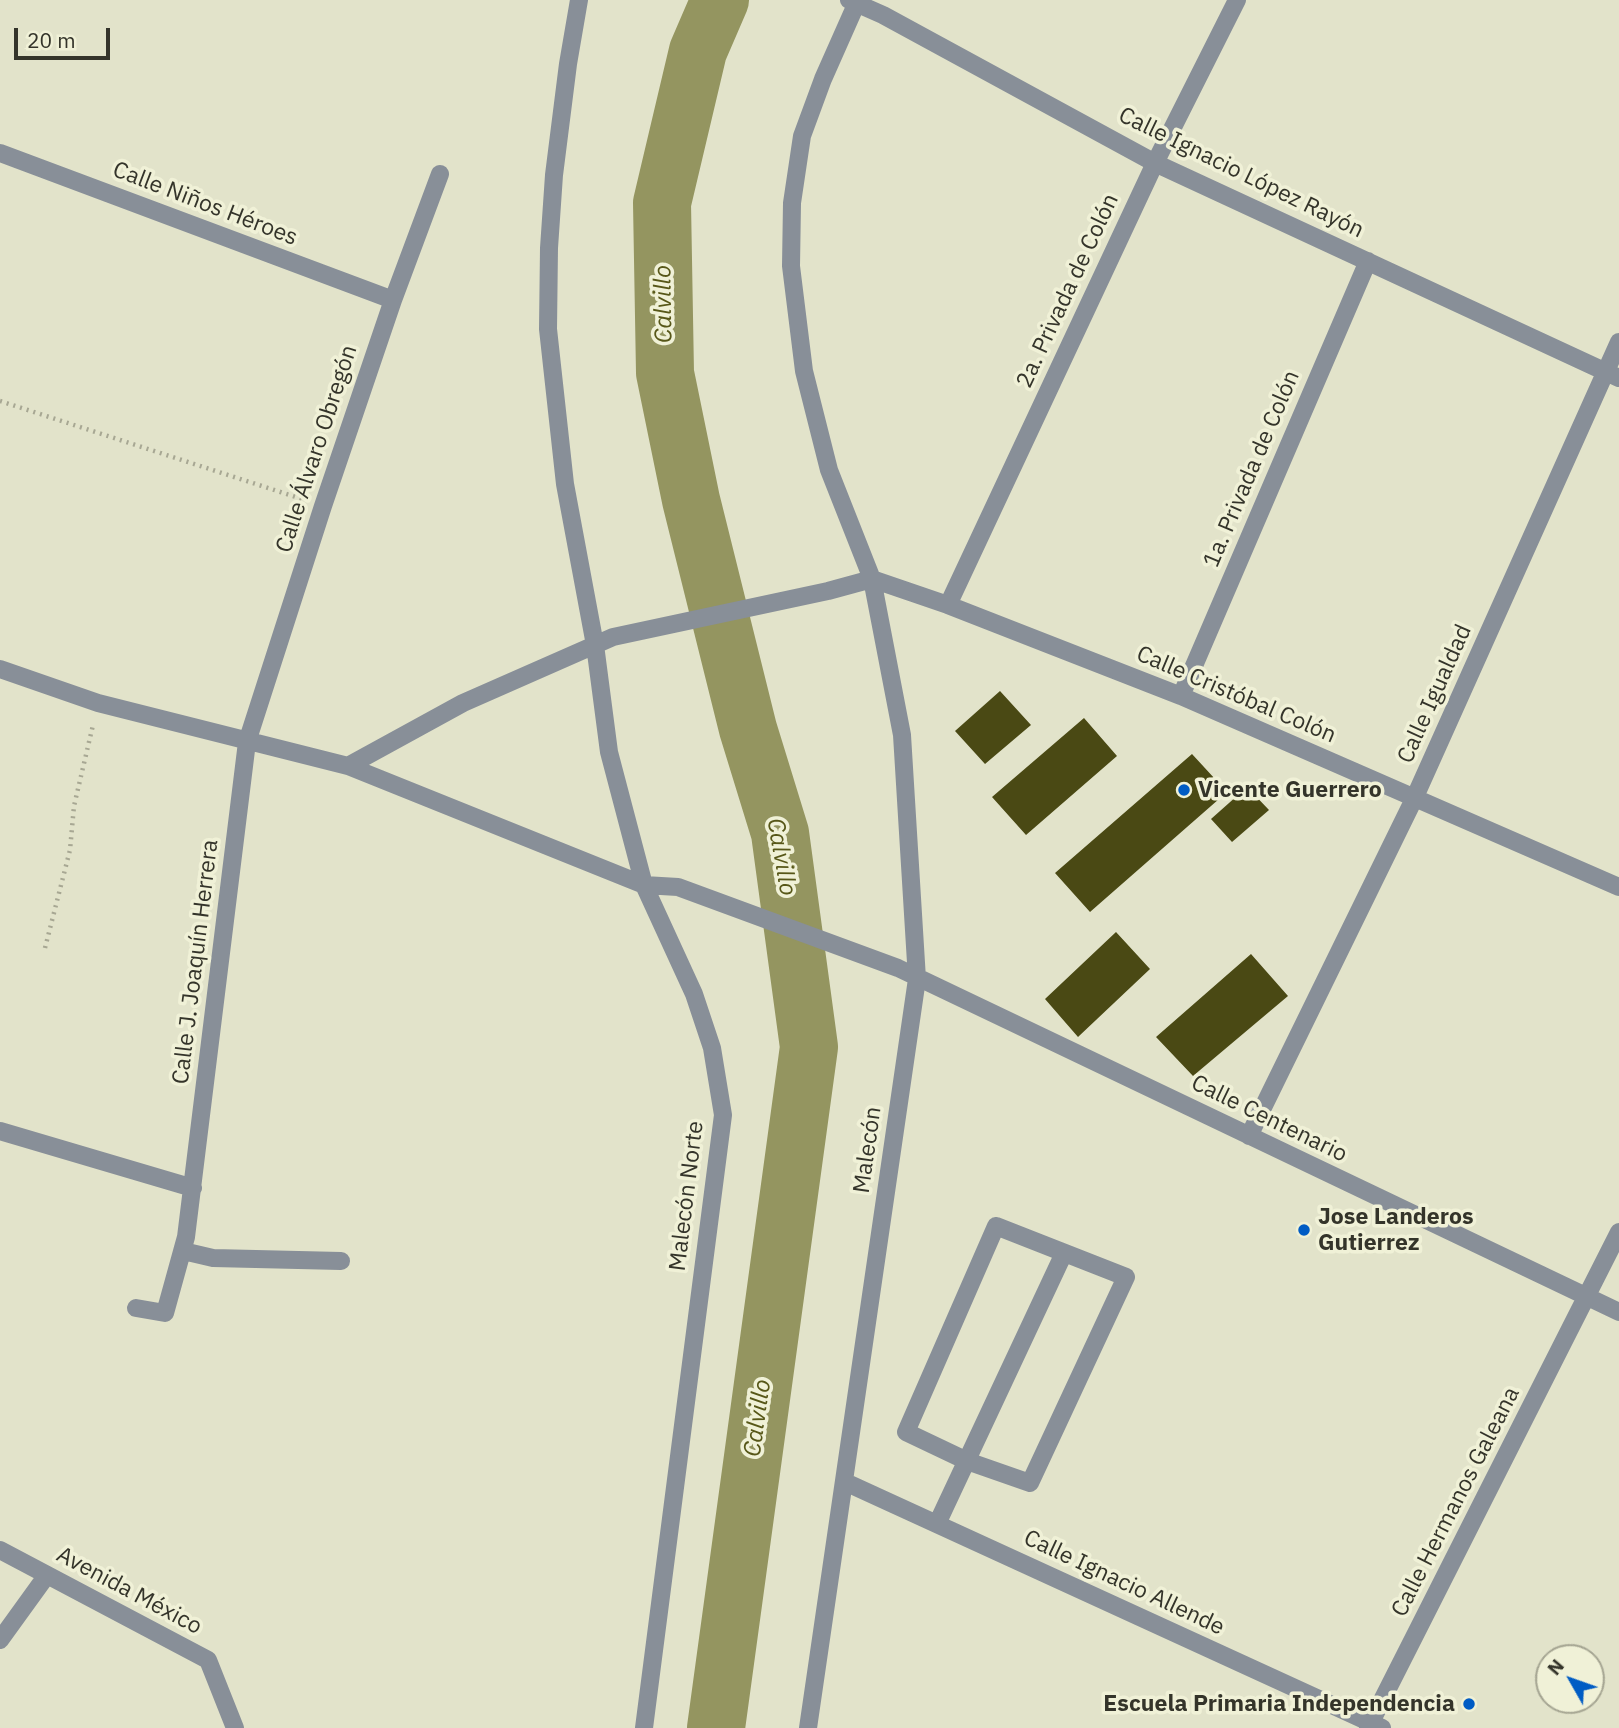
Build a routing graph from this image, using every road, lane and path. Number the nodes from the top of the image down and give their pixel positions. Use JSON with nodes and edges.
{"nodes":[{"id":1,"x":579,"y":0,"type":"edge"},
{"id":2,"x":1237,"y":0,"type":"edge"},
{"id":3,"x":854,"y":1,"type":"edge"},
{"id":4,"x":0,"y":153,"type":"edge"},
{"id":5,"x":1154,"y":163,"type":"junction"},
{"id":6,"x":440,"y":174,"type":"dead end"},
{"id":7,"x":1368,"y":261,"type":"junction"},
{"id":8,"x":393,"y":300,"type":"junction"},
{"id":9,"x":1619,"y":342,"type":"edge"},
{"id":10,"x":1612,"y":375,"type":"edge"},
{"id":11,"x":0,"y":401,"type":"edge"},
{"id":12,"x":323,"y":506,"type":"junction"},
{"id":13,"x":872,"y":579,"type":"junction"},
{"id":14,"x":948,"y":605,"type":"junction"},
{"id":15,"x":595,"y":645,"type":"junction"},
{"id":16,"x":0,"y":669,"type":"edge"},
{"id":17,"x":1181,"y":696,"type":"junction"},
{"id":18,"x":97,"y":703,"type":"junction"},
{"id":19,"x":247,"y":742,"type":"junction"},
{"id":20,"x":348,"y":766,"type":"junction"},
{"id":21,"x":1414,"y":799,"type":"junction"},
{"id":22,"x":644,"y":884,"type":"junction"},
{"id":23,"x":1619,"y":887,"type":"edge"},
{"id":24,"x":46,"y":948,"type":"dead end"},
{"id":25,"x":917,"y":979,"type":"junction"},
{"id":26,"x":0,"y":1131,"type":"edge"},
{"id":27,"x":1248,"y":1136,"type":"junction"},
{"id":28,"x":193,"y":1188,"type":"junction"},
{"id":29,"x":1619,"y":1231,"type":"edge"},
{"id":30,"x":183,"y":1251,"type":"junction"},
{"id":31,"x":1064,"y":1253,"type":"junction"},
{"id":32,"x":341,"y":1261,"type":"dead end"},
{"id":33,"x":1587,"y":1297,"type":"junction"},
{"id":34,"x":136,"y":1308,"type":"dead end"},
{"id":35,"x":1619,"y":1312,"type":"edge"},
{"id":36,"x":967,"y":1461,"type":"junction"},
{"id":37,"x":845,"y":1482,"type":"junction"},
{"id":38,"x":937,"y":1524,"type":"junction"},
{"id":39,"x":0,"y":1550,"type":"edge"},
{"id":40,"x":47,"y":1575,"type":"junction"},
{"id":41,"x":0,"y":1640,"type":"edge"},
{"id":42,"x":1374,"y":1726,"type":"edge"},
{"id":43,"x":235,"y":1728,"type":"edge"},
{"id":44,"x":643,"y":1728,"type":"edge"},
{"id":45,"x":808,"y":1728,"type":"edge"}],
"edges":[{"from":1,"to":15,"type":"street","name":"Malecón Norte"},
{"from":2,"to":5,"type":"street","name":"2a. Privada de Colón"},
{"from":3,"to":5,"type":"street","name":"Calle Ignacio López Rayón"},
{"from":3,"to":13,"type":"street","name":"Malecón"},
{"from":4,"to":8,"type":"street","name":"Calle Niños Héroes"},
{"from":5,"to":7,"type":"street","name":"Calle Ignacio López Rayón"},
{"from":5,"to":14,"type":"street","name":"2a. Privada de Colón"},
{"from":6,"to":8,"type":"street","name":"Calle Álvaro Obregón"},
{"from":7,"to":10,"type":"street","name":"Calle Ignacio López Rayón"},
{"from":7,"to":17,"type":"street","name":"1a. Privada de Colón"},
{"from":8,"to":12,"type":"street","name":"Calle Álvaro Obregón"},
{"from":9,"to":10,"type":"street","name":"Calle Igualdad"},
{"from":10,"to":21,"type":"street","name":"Calle Igualdad"},
{"from":11,"to":12,"type":"path"},
{"from":12,"to":19,"type":"street","name":"Calle Álvaro Obregón"},
{"from":13,"to":14,"type":"street","name":"Calle Cristóbal Colón"},
{"from":13,"to":15,"type":"street"},
{"from":13,"to":25,"type":"street","name":"Malecón"},
{"from":14,"to":17,"type":"street","name":"Calle Cristóbal Colón"},
{"from":15,"to":20,"type":"street"},
{"from":15,"to":22,"type":"street","name":"Malecón Norte"},
{"from":16,"to":18,"type":"street","name":"Calle Centenario"},
{"from":17,"to":21,"type":"street","name":"Calle Cristóbal Colón"},
{"from":18,"to":19,"type":"street","name":"Calle Centenario"},
{"from":18,"to":24,"type":"path"},
{"from":19,"to":20,"type":"street","name":"Calle Centenario"},
{"from":19,"to":28,"type":"street","name":"Calle J. Joaquín Herrera"},
{"from":20,"to":22,"type":"street","name":"Calle Centenario"},
{"from":21,"to":23,"type":"street","name":"Calle Cristóbal Colón"},
{"from":21,"to":27,"type":"street","name":"Calle Igualdad"},
{"from":22,"to":25,"type":"street","name":"Calle Centenario"},
{"from":22,"to":44,"type":"street","name":"Malecón Norte"},
{"from":25,"to":27,"type":"street","name":"Calle Centenario"},
{"from":25,"to":37,"type":"street","name":"Malecón"},
{"from":26,"to":28,"type":"street"},
{"from":27,"to":33,"type":"street","name":"Calle Centenario"},
{"from":28,"to":30,"type":"street","name":"Calle J. Joaquín Herrera"},
{"from":29,"to":33,"type":"street","name":"Calle Hermanos Galeana"},
{"from":30,"to":32,"type":"street"},
{"from":30,"to":34,"type":"street","name":"Calle J. Joaquín Herrera"},
{"from":31,"to":36,"type":"street"},
{"from":31,"to":36,"type":"street"},
{"from":31,"to":36,"type":"street"},
{"from":33,"to":35,"type":"street","name":"Calle Centenario"},
{"from":33,"to":42,"type":"street","name":"Calle Hermanos Galeana"},
{"from":36,"to":38,"type":"street"},
{"from":37,"to":38,"type":"street","name":"Calle Ignacio Allende"},
{"from":37,"to":45,"type":"street","name":"Malecón"},
{"from":38,"to":42,"type":"street","name":"Calle Ignacio Allende"},
{"from":39,"to":40,"type":"street","name":"Avenida México"},
{"from":40,"to":41,"type":"street"},
{"from":40,"to":43,"type":"street","name":"Avenida México"}]}
